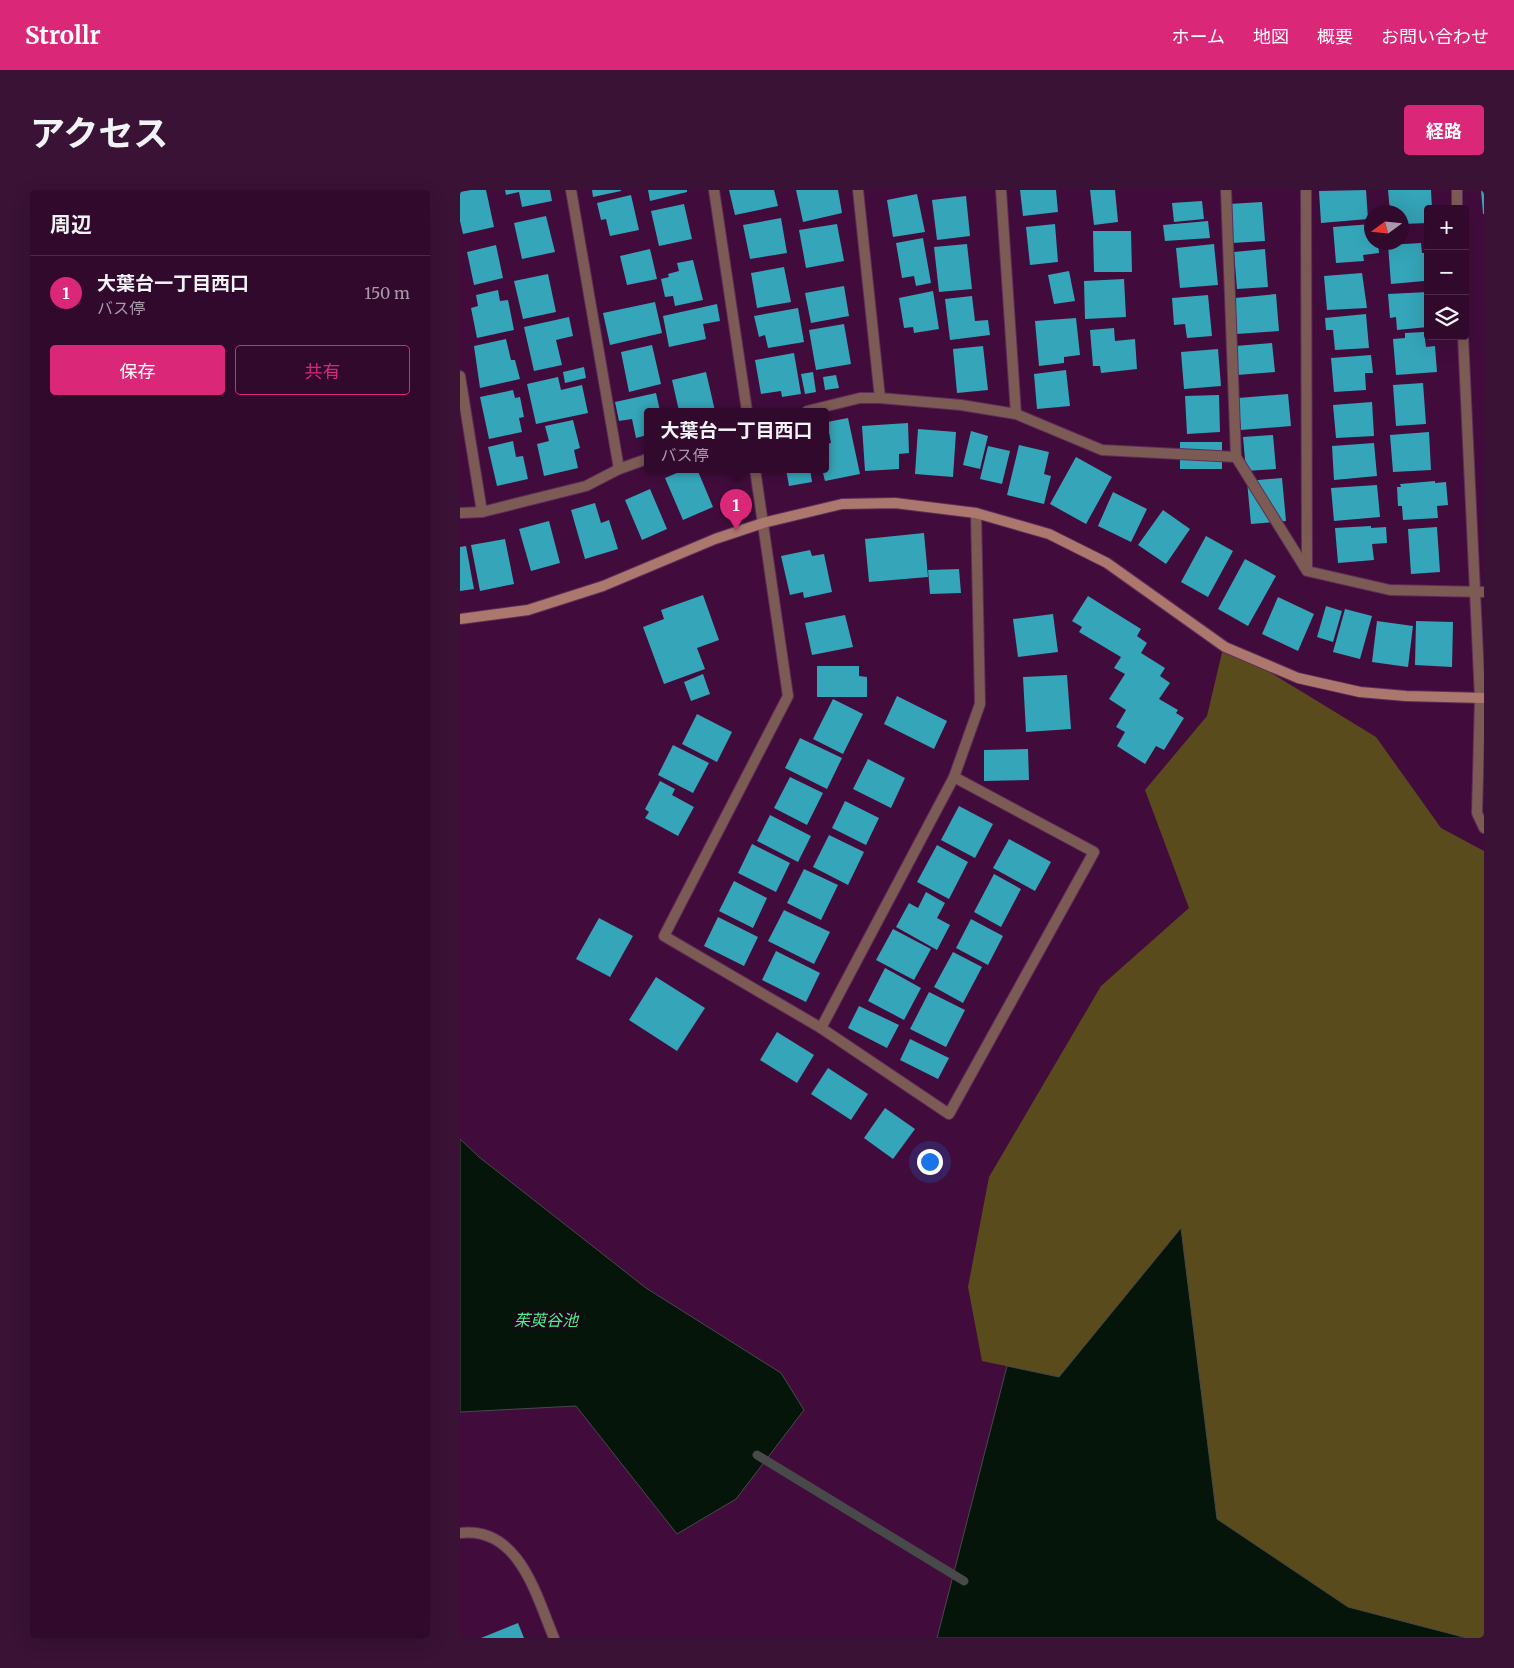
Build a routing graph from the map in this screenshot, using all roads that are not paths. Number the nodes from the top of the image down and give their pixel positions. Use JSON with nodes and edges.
{"nodes":[{"id":1,"x":571,"y":190,"type":"edge"},
{"id":2,"x":714,"y":190,"type":"edge"},
{"id":3,"x":858,"y":190,"type":"edge"},
{"id":4,"x":1001,"y":190,"type":"edge"},
{"id":5,"x":1226,"y":190,"type":"edge"},
{"id":6,"x":1306,"y":190,"type":"edge"},
{"id":7,"x":1456,"y":190,"type":"edge"},
{"id":8,"x":1457,"y":205,"type":"edge"},
{"id":9,"x":1463,"y":340,"type":"edge"},
{"id":10,"x":460,"y":376,"type":"edge"},
{"id":11,"x":880,"y":398,"type":"junction"},
{"id":12,"x":747,"y":408,"type":"edge"},
{"id":13,"x":819,"y":408,"type":"edge"},
{"id":14,"x":1016,"y":414,"type":"junction"},
{"id":15,"x":1236,"y":457,"type":"junction"},
{"id":16,"x":644,"y":460,"type":"edge"},
{"id":17,"x":619,"y":468,"type":"junction"},
{"id":18,"x":756,"y":473,"type":"edge"},
{"id":19,"x":482,"y":512,"type":"junction"},
{"id":20,"x":460,"y":513,"type":"edge"},
{"id":21,"x":976,"y":513,"type":"junction"},
{"id":22,"x":763,"y":522,"type":"junction"},
{"id":23,"x":1307,"y":571,"type":"junction"},
{"id":24,"x":1480,"y":592,"type":"edge"},
{"id":25,"x":460,"y":619,"type":"edge"},
{"id":26,"x":1482,"y":698,"type":"edge"},
{"id":27,"x":954,"y":777,"type":"junction"},
{"id":28,"x":1481,"y":786,"type":"edge"},
{"id":29,"x":1484,"y":828,"type":"edge"},
{"id":30,"x":821,"y":1028,"type":"junction"},
{"id":31,"x":460,"y":1534,"type":"edge"},
{"id":32,"x":554,"y":1638,"type":"edge"}],
"edges":[{"from":1,"to":17,"type":"street"},
{"from":2,"to":12,"type":"street"},
{"from":3,"to":11,"type":"street"},
{"from":4,"to":14,"type":"street"},
{"from":5,"to":15,"type":"street"},
{"from":6,"to":23,"type":"street"},
{"from":7,"to":8,"type":"street"},
{"from":9,"to":24,"type":"street"},
{"from":10,"to":19,"type":"street"},
{"from":11,"to":13,"type":"street"},
{"from":11,"to":14,"type":"street"},
{"from":14,"to":15,"type":"street"},
{"from":15,"to":23,"type":"street"},
{"from":16,"to":17,"type":"street"},
{"from":17,"to":19,"type":"street"},
{"from":18,"to":22,"type":"street"},
{"from":19,"to":20,"type":"street"},
{"from":21,"to":22,"type":"street"},
{"from":21,"to":26,"type":"street"},
{"from":21,"to":27,"type":"street"},
{"from":22,"to":25,"type":"street"},
{"from":22,"to":30,"type":"street"},
{"from":23,"to":24,"type":"street"},
{"from":24,"to":26,"type":"street"},
{"from":26,"to":28,"type":"street"},
{"from":27,"to":30,"type":"street"},
{"from":27,"to":30,"type":"street"},
{"from":28,"to":29,"type":"street"},
{"from":31,"to":32,"type":"street"}]}
